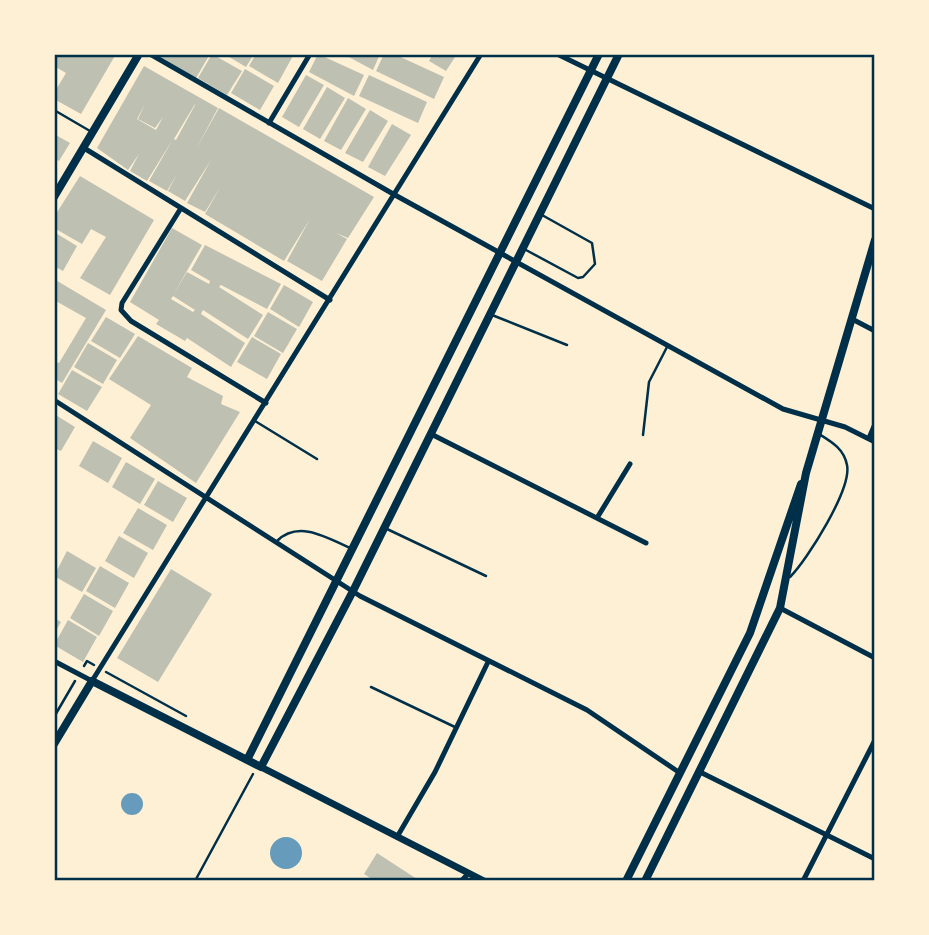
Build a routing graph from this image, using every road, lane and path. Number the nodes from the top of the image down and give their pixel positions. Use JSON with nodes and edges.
{"nodes":[{"id":1,"x":139,"y":54,"type":"edge"},
{"id":2,"x":150,"y":54,"type":"edge"},
{"id":3,"x":310,"y":54,"type":"edge"},
{"id":4,"x":481,"y":54,"type":"edge"},
{"id":5,"x":557,"y":54,"type":"edge"},
{"id":6,"x":600,"y":54,"type":"edge"},
{"id":7,"x":619,"y":54,"type":"edge"},
{"id":8,"x":591,"y":72,"type":"junction"},
{"id":9,"x":606,"y":80,"type":"junction"},
{"id":10,"x":54,"y":110,"type":"edge"},
{"id":11,"x":270,"y":123,"type":"junction"},
{"id":12,"x":93,"y":132,"type":"junction"},
{"id":13,"x":84,"y":148,"type":"junction"},
{"id":14,"x":395,"y":195,"type":"junction"},
{"id":15,"x":54,"y":197,"type":"edge"},
{"id":16,"x":181,"y":208,"type":"junction"},
{"id":17,"x":875,"y":209,"type":"edge"},
{"id":18,"x":540,"y":214,"type":"junction"},
{"id":19,"x":875,"y":240,"type":"edge"},
{"id":20,"x":523,"y":248,"type":"junction"},
{"id":21,"x":499,"y":253,"type":"junction"},
{"id":22,"x":516,"y":262,"type":"junction"},
{"id":23,"x":330,"y":300,"type":"junction"},
{"id":24,"x":490,"y":315,"type":"junction"},
{"id":25,"x":852,"y":319,"type":"junction"},
{"id":26,"x":875,"y":331,"type":"edge"},
{"id":27,"x":567,"y":345,"type":"dead end"},
{"id":28,"x":667,"y":347,"type":"junction"},
{"id":29,"x":54,"y":400,"type":"edge"},
{"id":30,"x":266,"y":403,"type":"junction"},
{"id":31,"x":255,"y":421,"type":"junction"},
{"id":32,"x":820,"y":421,"type":"junction"},
{"id":33,"x":875,"y":424,"type":"edge"},
{"id":34,"x":817,"y":432,"type":"junction"},
{"id":35,"x":431,"y":434,"type":"junction"},
{"id":36,"x":643,"y":435,"type":"dead end"},
{"id":37,"x":872,"y":440,"type":"edge"},
{"id":38,"x":317,"y":459,"type":"dead end"},
{"id":39,"x":630,"y":464,"type":"dead end"},
{"id":40,"x":806,"y":473,"type":"junction"},
{"id":41,"x":208,"y":498,"type":"junction"},
{"id":42,"x":597,"y":518,"type":"junction"},
{"id":43,"x":384,"y":528,"type":"junction"},
{"id":44,"x":277,"y":541,"type":"junction"},
{"id":45,"x":646,"y":543,"type":"dead end"},
{"id":46,"x":353,"y":550,"type":"junction"},
{"id":47,"x":486,"y":576,"type":"dead end"},
{"id":48,"x":788,"y":579,"type":"junction"},
{"id":49,"x":338,"y":580,"type":"junction"},
{"id":50,"x":353,"y":591,"type":"junction"},
{"id":51,"x":780,"y":608,"type":"junction"},
{"id":52,"x":875,"y":657,"type":"edge"},
{"id":53,"x":54,"y":661,"type":"edge"},
{"id":54,"x":488,"y":662,"type":"junction"},
{"id":55,"x":92,"y":681,"type":"junction"},
{"id":56,"x":371,"y":687,"type":"dead end"},
{"id":57,"x":457,"y":728,"type":"junction"},
{"id":58,"x":875,"y":740,"type":"edge"},
{"id":59,"x":54,"y":744,"type":"edge"},
{"id":60,"x":247,"y":760,"type":"junction"},
{"id":61,"x":260,"y":766,"type":"junction"},
{"id":62,"x":700,"y":772,"type":"junction"},
{"id":63,"x":680,"y":773,"type":"junction"},
{"id":64,"x":826,"y":834,"type":"junction"},
{"id":65,"x":397,"y":837,"type":"junction"},
{"id":66,"x":875,"y":859,"type":"edge"},
{"id":67,"x":469,"y":873,"type":"junction"},
{"id":68,"x":195,"y":881,"type":"edge"},
{"id":69,"x":461,"y":881,"type":"edge"},
{"id":70,"x":484,"y":881,"type":"edge"},
{"id":71,"x":626,"y":881,"type":"edge"},
{"id":72,"x":645,"y":881,"type":"edge"},
{"id":73,"x":803,"y":881,"type":"edge"}],
"edges":[{"from":1,"to":12,"type":"main road"},
{"from":2,"to":11,"type":"street"},
{"from":3,"to":11,"type":"street"},
{"from":4,"to":14,"type":"street"},
{"from":5,"to":8,"type":"street"},
{"from":6,"to":8,"type":"main road"},
{"from":7,"to":9,"type":"main road"},
{"from":8,"to":9,"type":"street"},
{"from":8,"to":21,"type":"main road"},
{"from":9,"to":17,"type":"street"},
{"from":9,"to":18,"type":"main road"},
{"from":10,"to":12,"type":"lane"},
{"from":11,"to":14,"type":"street"},
{"from":12,"to":13,"type":"main road"},
{"from":13,"to":15,"type":"main road"},
{"from":13,"to":16,"type":"street"},
{"from":14,"to":21,"type":"street"},
{"from":14,"to":23,"type":"street"},
{"from":16,"to":23,"type":"street"},
{"from":16,"to":30,"type":"street"},
{"from":18,"to":20,"type":"main road"},
{"from":18,"to":20,"type":"lane"},
{"from":19,"to":25,"type":"main road"},
{"from":20,"to":22,"type":"main road"},
{"from":21,"to":22,"type":"street"},
{"from":21,"to":46,"type":"main road"},
{"from":22,"to":24,"type":"main road"},
{"from":22,"to":28,"type":"street"},
{"from":23,"to":30,"type":"street"},
{"from":24,"to":27,"type":"lane"},
{"from":24,"to":35,"type":"main road"},
{"from":25,"to":26,"type":"street"},
{"from":25,"to":32,"type":"main road"},
{"from":28,"to":32,"type":"street"},
{"from":28,"to":36,"type":"lane"},
{"from":29,"to":41,"type":"street"},
{"from":30,"to":31,"type":"street"},
{"from":31,"to":38,"type":"lane"},
{"from":31,"to":41,"type":"street"},
{"from":32,"to":34,"type":"main road"},
{"from":32,"to":37,"type":"street"},
{"from":33,"to":37,"type":"street"},
{"from":34,"to":40,"type":"main road"},
{"from":34,"to":48,"type":"lane"},
{"from":35,"to":42,"type":"street"},
{"from":35,"to":43,"type":"main road"},
{"from":39,"to":42,"type":"street"},
{"from":40,"to":48,"type":"main road"},
{"from":40,"to":63,"type":"main road"},
{"from":41,"to":44,"type":"street"},
{"from":41,"to":55,"type":"street"},
{"from":42,"to":45,"type":"street"},
{"from":43,"to":47,"type":"lane"},
{"from":43,"to":50,"type":"main road"},
{"from":44,"to":46,"type":"lane"},
{"from":44,"to":49,"type":"street"},
{"from":46,"to":49,"type":"main road"},
{"from":48,"to":51,"type":"main road"},
{"from":49,"to":50,"type":"street"},
{"from":49,"to":60,"type":"main road"},
{"from":50,"to":54,"type":"street"},
{"from":50,"to":61,"type":"main road"},
{"from":51,"to":52,"type":"street"},
{"from":51,"to":62,"type":"main road"},
{"from":53,"to":55,"type":"street"},
{"from":54,"to":57,"type":"street"},
{"from":54,"to":63,"type":"street"},
{"from":55,"to":59,"type":"main road"},
{"from":55,"to":60,"type":"main road"},
{"from":56,"to":57,"type":"lane"},
{"from":57,"to":65,"type":"street"},
{"from":58,"to":64,"type":"street"},
{"from":60,"to":61,"type":"main road"},
{"from":61,"to":65,"type":"street"},
{"from":61,"to":68,"type":"path"},
{"from":62,"to":64,"type":"street"},
{"from":62,"to":72,"type":"main road"},
{"from":63,"to":71,"type":"main road"},
{"from":64,"to":66,"type":"street"},
{"from":64,"to":73,"type":"street"},
{"from":65,"to":67,"type":"street"},
{"from":67,"to":69,"type":"street"},
{"from":67,"to":70,"type":"street"}]}
